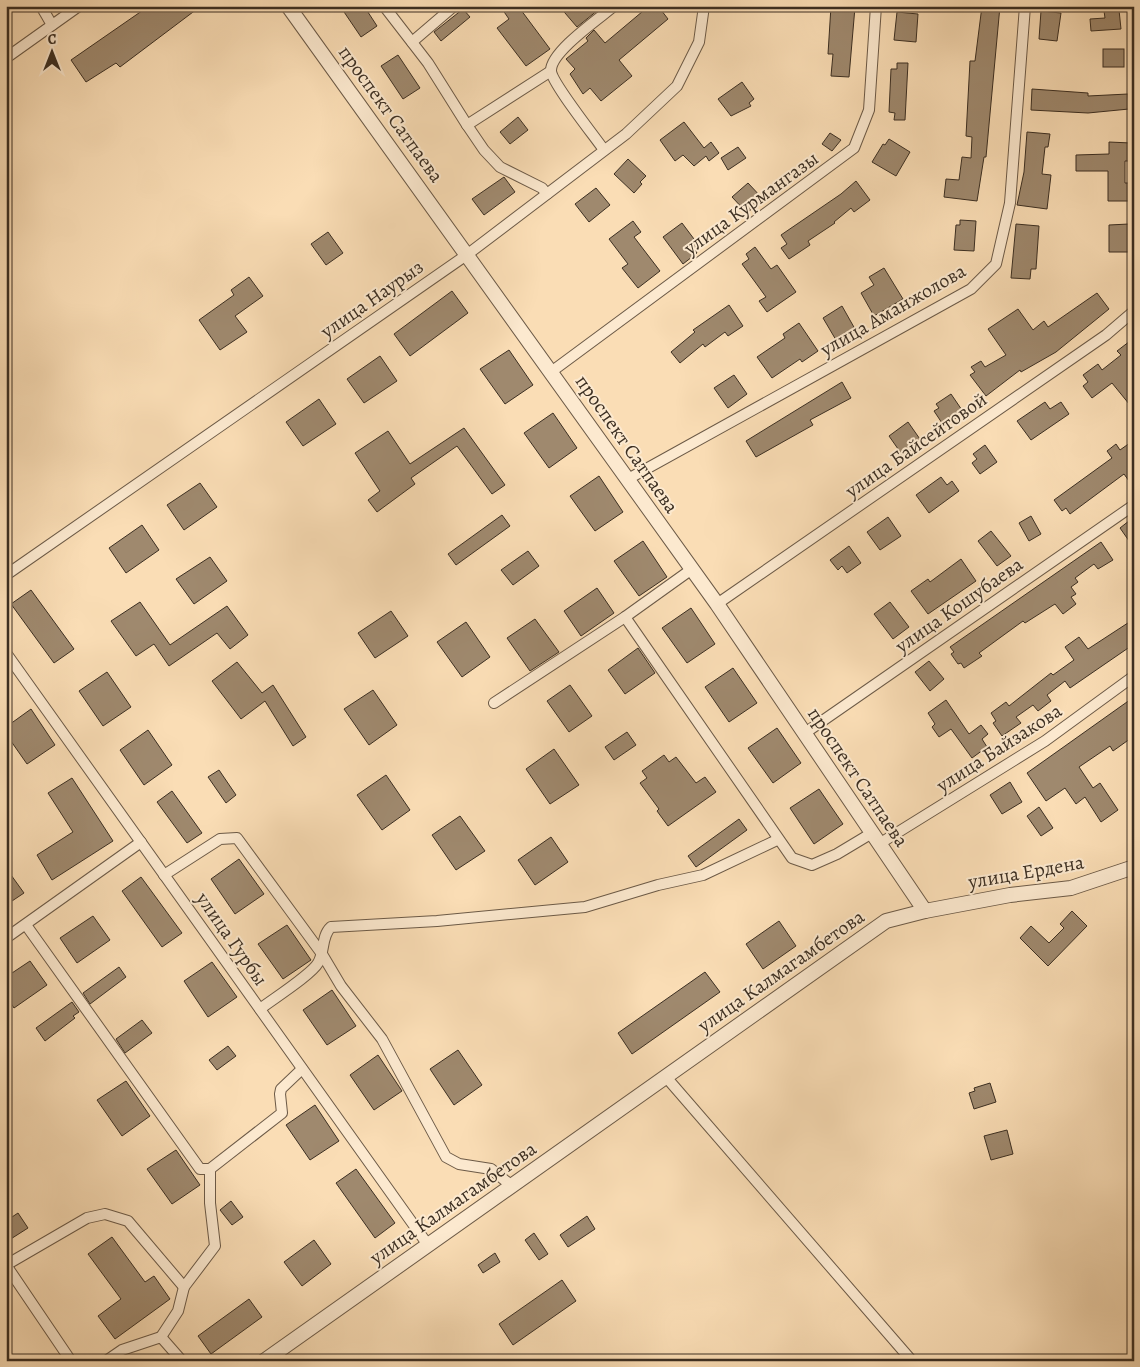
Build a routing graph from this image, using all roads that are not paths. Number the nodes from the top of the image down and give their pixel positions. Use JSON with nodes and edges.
{"nodes":[{"id":1,"x":40,"y":6,"type":"edge"},
{"id":2,"x":79,"y":6,"type":"edge"},
{"id":3,"x":288,"y":6,"type":"edge"},
{"id":4,"x":384,"y":6,"type":"edge"},
{"id":5,"x":454,"y":6,"type":"edge"},
{"id":6,"x":614,"y":6,"type":"edge"},
{"id":7,"x":704,"y":6,"type":"edge"},
{"id":8,"x":876,"y":6,"type":"edge"},
{"id":9,"x":1025,"y":6,"type":"edge"},
{"id":10,"x":52,"y":25,"type":"junction"},
{"id":11,"x":412,"y":42,"type":"junction"},
{"id":12,"x":6,"y":58,"type":"edge"},
{"id":13,"x":551,"y":72,"type":"junction"},
{"id":14,"x":467,"y":125,"type":"junction"},
{"id":15,"x":604,"y":150,"type":"junction"},
{"id":16,"x":547,"y":194,"type":"junction"},
{"id":17,"x":468,"y":254,"type":"junction"},
{"id":18,"x":1134,"y":311,"type":"edge"},
{"id":19,"x":551,"y":372,"type":"junction"},
{"id":20,"x":628,"y":479,"type":"junction"},
{"id":21,"x":1134,"y":505,"type":"edge"},
{"id":22,"x":692,"y":569,"type":"junction"},
{"id":23,"x":6,"y":575,"type":"edge"},
{"id":24,"x":717,"y":604,"type":"junction"},
{"id":25,"x":626,"y":617,"type":"junction"},
{"id":26,"x":6,"y":653,"type":"edge"},
{"id":27,"x":1134,"y":676,"type":"edge"},
{"id":28,"x":494,"y":702,"type":"dead end"},
{"id":29,"x":805,"y":733,"type":"junction"},
{"id":30,"x":876,"y":838,"type":"junction"},
{"id":31,"x":777,"y":840,"type":"junction"},
{"id":32,"x":141,"y":842,"type":"junction"},
{"id":33,"x":1134,"y":867,"type":"edge"},
{"id":34,"x":164,"y":874,"type":"junction"},
{"id":35,"x":925,"y":910,"type":"junction"},
{"id":36,"x":26,"y":925,"type":"junction"},
{"id":37,"x":6,"y":938,"type":"edge"},
{"id":38,"x":322,"y":954,"type":"junction"},
{"id":39,"x":260,"y":1009,"type":"junction"},
{"id":40,"x":302,"y":1069,"type":"junction"},
{"id":41,"x":666,"y":1077,"type":"junction"},
{"id":42,"x":210,"y":1170,"type":"junction"},
{"id":43,"x":512,"y":1186,"type":"junction"},
{"id":44,"x":428,"y":1245,"type":"junction"},
{"id":45,"x":6,"y":1265,"type":"edge"},
{"id":46,"x":184,"y":1287,"type":"junction"},
{"id":47,"x":161,"y":1337,"type":"junction"},
{"id":48,"x":71,"y":1361,"type":"edge"},
{"id":49,"x":106,"y":1361,"type":"edge"},
{"id":50,"x":182,"y":1361,"type":"edge"},
{"id":51,"x":264,"y":1361,"type":"edge"},
{"id":52,"x":912,"y":1361,"type":"edge"}],
"edges":[{"from":1,"to":10,"type":"street"},
{"from":2,"to":10,"type":"street"},
{"from":3,"to":17,"type":"street","name":"проспект Сатпаева"},
{"from":4,"to":11,"type":"street"},
{"from":5,"to":11,"type":"street"},
{"from":6,"to":13,"type":"street"},
{"from":7,"to":15,"type":"street","name":"улица Наурыз"},
{"from":8,"to":19,"type":"street","name":"улица Курмангазы"},
{"from":9,"to":20,"type":"street","name":"улица Аманжолова"},
{"from":10,"to":12,"type":"street"},
{"from":11,"to":14,"type":"street"},
{"from":13,"to":14,"type":"street"},
{"from":13,"to":15,"type":"street"},
{"from":14,"to":16,"type":"street"},
{"from":15,"to":16,"type":"street","name":"улица Наурыз"},
{"from":16,"to":17,"type":"street","name":"улица Наурыз"},
{"from":17,"to":19,"type":"street","name":"проспект Сатпаева"},
{"from":17,"to":23,"type":"street","name":"улица Наурыз"},
{"from":18,"to":24,"type":"street","name":"улица Байсейтовой"},
{"from":19,"to":20,"type":"street","name":"проспект Сатпаева"},
{"from":20,"to":22,"type":"street","name":"проспект Сатпаева"},
{"from":21,"to":29,"type":"street","name":"улица Кошубаева"},
{"from":22,"to":24,"type":"street","name":"проспект Сатпаева"},
{"from":22,"to":25,"type":"street"},
{"from":24,"to":29,"type":"street","name":"проспект Сатпаева"},
{"from":25,"to":28,"type":"street"},
{"from":25,"to":31,"type":"street","name":"улица Байзакова"},
{"from":26,"to":32,"type":"street","name":"улица Гурбы"},
{"from":27,"to":30,"type":"street","name":"улица Байзакова"},
{"from":29,"to":30,"type":"street","name":"проспект Сатпаева"},
{"from":30,"to":31,"type":"street","name":"улица Байзакова"},
{"from":30,"to":35,"type":"street","name":"проспект Сатпаева"},
{"from":31,"to":38,"type":"street"},
{"from":32,"to":34,"type":"street","name":"улица Гурбы"},
{"from":32,"to":36,"type":"street"},
{"from":33,"to":35,"type":"street","name":"улица Ердена"},
{"from":34,"to":38,"type":"street"},
{"from":34,"to":39,"type":"street","name":"улица Гурбы"},
{"from":35,"to":41,"type":"street","name":"улица Калмагамбетова"},
{"from":36,"to":37,"type":"street"},
{"from":36,"to":42,"type":"street"},
{"from":38,"to":39,"type":"street"},
{"from":38,"to":43,"type":"street"},
{"from":39,"to":40,"type":"street","name":"улица Гурбы"},
{"from":40,"to":42,"type":"street"},
{"from":40,"to":44,"type":"street","name":"улица Гурбы"},
{"from":41,"to":43,"type":"street","name":"улица Калмагамбетова"},
{"from":41,"to":52,"type":"street"},
{"from":42,"to":46,"type":"street"},
{"from":43,"to":44,"type":"street","name":"улица Калмагамбетова"},
{"from":44,"to":51,"type":"street","name":"улица Калмагамбетова"},
{"from":45,"to":46,"type":"street"},
{"from":45,"to":48,"type":"street"},
{"from":46,"to":47,"type":"street"},
{"from":47,"to":49,"type":"street"},
{"from":47,"to":50,"type":"street"}]}
